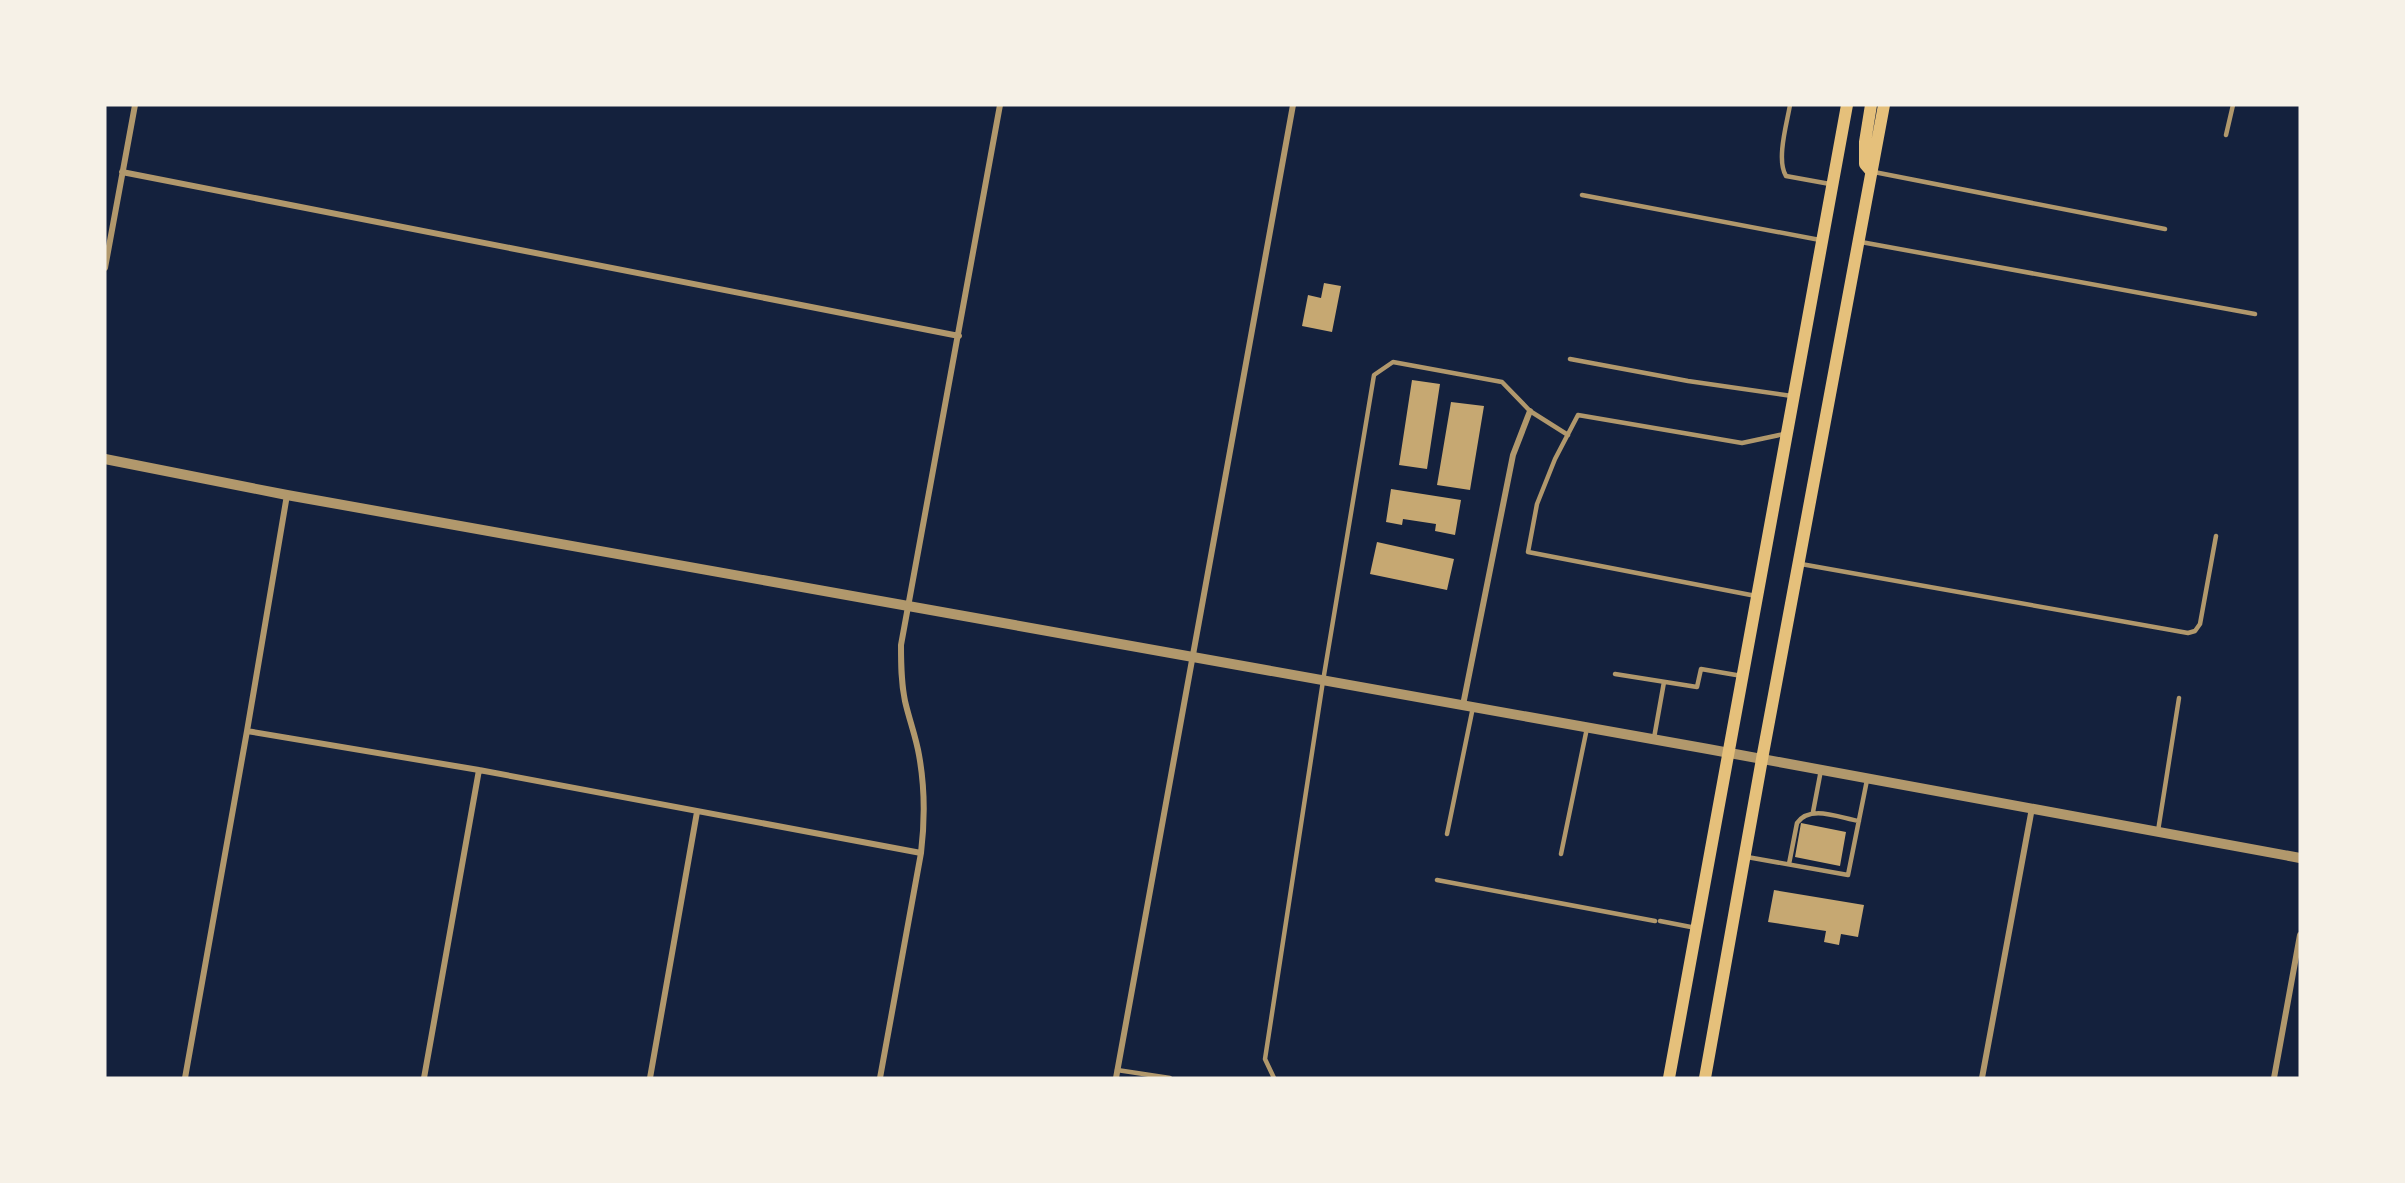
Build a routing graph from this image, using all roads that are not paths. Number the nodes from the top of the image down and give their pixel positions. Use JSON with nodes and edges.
{"nodes":[{"id":1,"x":135,"y":105,"type":"edge"},
{"id":2,"x":1000,"y":105,"type":"edge"},
{"id":3,"x":1285,"y":105,"type":"edge"},
{"id":4,"x":1790,"y":105,"type":"edge"},
{"id":5,"x":1847,"y":105,"type":"edge"},
{"id":6,"x":1870,"y":105,"type":"edge"},
{"id":7,"x":1884,"y":105,"type":"edge"},
{"id":8,"x":2233,"y":105,"type":"edge"},
{"id":9,"x":1293,"y":106,"type":"edge"},
{"id":10,"x":2226,"y":135,"type":"dead end"},
{"id":11,"x":122,"y":171,"type":"junction"},
{"id":12,"x":1871,"y":171,"type":"junction"},
{"id":13,"x":1833,"y":185,"type":"junction"},
{"id":14,"x":1582,"y":195,"type":"dead end"},
{"id":15,"x":2165,"y":229,"type":"dead end"},
{"id":16,"x":1823,"y":240,"type":"junction"},
{"id":17,"x":1858,"y":242,"type":"junction"},
{"id":18,"x":105,"y":268,"type":"edge"},
{"id":19,"x":2255,"y":314,"type":"dead end"},
{"id":20,"x":959,"y":336,"type":"junction"},
{"id":21,"x":1570,"y":358,"type":"dead end"},
{"id":22,"x":1794,"y":396,"type":"junction"},
{"id":23,"x":1530,"y":411,"type":"junction"},
{"id":24,"x":1787,"y":433,"type":"junction"},
{"id":25,"x":1568,"y":435,"type":"junction"},
{"id":26,"x":105,"y":459,"type":"edge"},
{"id":27,"x":287,"y":495,"type":"junction"},
{"id":28,"x":2216,"y":536,"type":"dead end"},
{"id":29,"x":1798,"y":563,"type":"junction"},
{"id":30,"x":1757,"y":596,"type":"junction"},
{"id":31,"x":909,"y":608,"type":"junction"},
{"id":32,"x":1191,"y":657,"type":"junction"},
{"id":33,"x":1615,"y":674,"type":"dead end"},
{"id":34,"x":1742,"y":676,"type":"junction"},
{"id":35,"x":1323,"y":681,"type":"junction"},
{"id":36,"x":1664,"y":682,"type":"junction"},
{"id":37,"x":2180,"y":698,"type":"dead end"},
{"id":38,"x":1468,"y":706,"type":"junction"},
{"id":39,"x":1587,"y":728,"type":"junction"},
{"id":40,"x":248,"y":731,"type":"junction"},
{"id":41,"x":1654,"y":740,"type":"junction"},
{"id":42,"x":1728,"y":753,"type":"junction"},
{"id":43,"x":1762,"y":759,"type":"junction"},
{"id":44,"x":479,"y":770,"type":"junction"},
{"id":45,"x":1821,"y":770,"type":"junction"},
{"id":46,"x":1868,"y":779,"type":"junction"},
{"id":47,"x":2032,"y":808,"type":"junction"},
{"id":48,"x":697,"y":812,"type":"junction"},
{"id":49,"x":1813,"y":812,"type":"junction"},
{"id":50,"x":1858,"y":821,"type":"junction"},
{"id":51,"x":2158,"y":831,"type":"junction"},
{"id":52,"x":1447,"y":834,"type":"dead end"},
{"id":53,"x":921,"y":853,"type":"junction"},
{"id":54,"x":1561,"y":854,"type":"dead end"},
{"id":55,"x":1744,"y":857,"type":"junction"},
{"id":56,"x":2300,"y":858,"type":"edge"},
{"id":57,"x":1789,"y":864,"type":"junction"},
{"id":58,"x":1437,"y":880,"type":"dead end"},
{"id":59,"x":1696,"y":928,"type":"junction"},
{"id":60,"x":2300,"y":935,"type":"edge"},
{"id":61,"x":1118,"y":1070,"type":"junction"},
{"id":62,"x":185,"y":1078,"type":"edge"},
{"id":63,"x":424,"y":1078,"type":"edge"},
{"id":64,"x":650,"y":1078,"type":"edge"},
{"id":65,"x":880,"y":1078,"type":"edge"},
{"id":66,"x":1116,"y":1078,"type":"edge"},
{"id":67,"x":1170,"y":1078,"type":"edge"},
{"id":68,"x":1274,"y":1078,"type":"edge"},
{"id":69,"x":1669,"y":1078,"type":"edge"},
{"id":70,"x":1705,"y":1078,"type":"edge"},
{"id":71,"x":1982,"y":1078,"type":"edge"},
{"id":72,"x":2274,"y":1078,"type":"edge"}],
"edges":[{"from":1,"to":11,"type":"street"},
{"from":2,"to":20,"type":"street"},
{"from":3,"to":9,"type":"street"},
{"from":4,"to":13,"type":"lane"},
{"from":5,"to":13,"type":"main road"},
{"from":6,"to":12,"type":"main road"},
{"from":7,"to":12,"type":"main road"},
{"from":8,"to":10,"type":"lane"},
{"from":9,"to":32,"type":"street"},
{"from":11,"to":18,"type":"street"},
{"from":11,"to":20,"type":"street"},
{"from":12,"to":15,"type":"lane"},
{"from":12,"to":17,"type":"main road"},
{"from":13,"to":16,"type":"main road"},
{"from":14,"to":16,"type":"lane"},
{"from":16,"to":22,"type":"main road"},
{"from":17,"to":19,"type":"lane"},
{"from":17,"to":29,"type":"main road"},
{"from":20,"to":31,"type":"street"},
{"from":21,"to":22,"type":"lane"},
{"from":22,"to":24,"type":"main road"},
{"from":23,"to":25,"type":"lane"},
{"from":23,"to":35,"type":"lane"},
{"from":23,"to":38,"type":"street"},
{"from":24,"to":25,"type":"lane"},
{"from":24,"to":30,"type":"main road"},
{"from":25,"to":30,"type":"lane"},
{"from":26,"to":27,"type":"street"},
{"from":27,"to":31,"type":"street"},
{"from":27,"to":40,"type":"street"},
{"from":28,"to":29,"type":"lane"},
{"from":29,"to":43,"type":"main road"},
{"from":30,"to":34,"type":"main road"},
{"from":31,"to":32,"type":"street"},
{"from":31,"to":53,"type":"street"},
{"from":32,"to":35,"type":"street"},
{"from":32,"to":61,"type":"street"},
{"from":33,"to":36,"type":"lane"},
{"from":34,"to":36,"type":"lane"},
{"from":34,"to":42,"type":"main road"},
{"from":35,"to":38,"type":"street"},
{"from":35,"to":68,"type":"lane"},
{"from":36,"to":41,"type":"lane"},
{"from":37,"to":51,"type":"lane"},
{"from":38,"to":39,"type":"street"},
{"from":38,"to":52,"type":"lane"},
{"from":39,"to":41,"type":"street"},
{"from":39,"to":54,"type":"lane"},
{"from":40,"to":44,"type":"street"},
{"from":40,"to":62,"type":"street"},
{"from":41,"to":42,"type":"street"},
{"from":42,"to":43,"type":"street"},
{"from":42,"to":59,"type":"main road"},
{"from":43,"to":45,"type":"street"},
{"from":43,"to":55,"type":"main road"},
{"from":44,"to":48,"type":"street"},
{"from":44,"to":63,"type":"street"},
{"from":45,"to":46,"type":"street"},
{"from":45,"to":49,"type":"lane"},
{"from":46,"to":47,"type":"street"},
{"from":46,"to":50,"type":"lane"},
{"from":47,"to":51,"type":"street"},
{"from":47,"to":71,"type":"street"},
{"from":48,"to":53,"type":"street"},
{"from":48,"to":64,"type":"street"},
{"from":49,"to":50,"type":"lane"},
{"from":49,"to":57,"type":"lane"},
{"from":50,"to":57,"type":"lane"},
{"from":51,"to":56,"type":"street"},
{"from":53,"to":65,"type":"street"},
{"from":55,"to":57,"type":"lane"},
{"from":55,"to":70,"type":"main road"},
{"from":58,"to":59,"type":"lane"},
{"from":59,"to":69,"type":"main road"},
{"from":60,"to":72,"type":"street"},
{"from":61,"to":66,"type":"street"},
{"from":61,"to":67,"type":"lane"}]}
